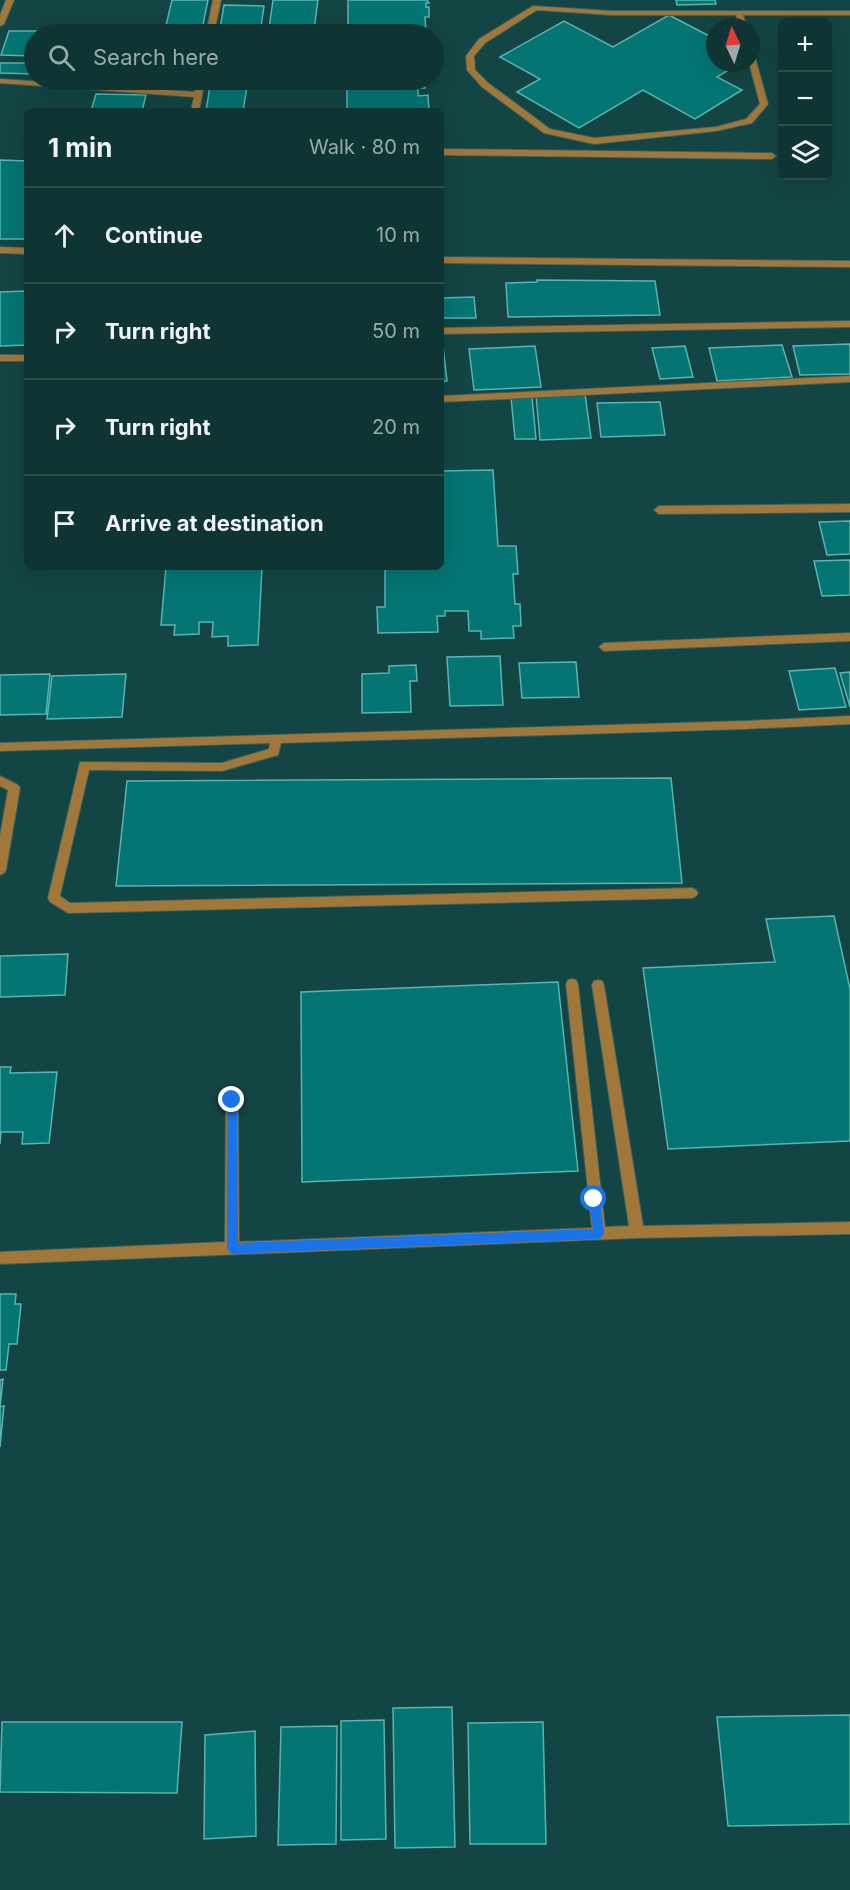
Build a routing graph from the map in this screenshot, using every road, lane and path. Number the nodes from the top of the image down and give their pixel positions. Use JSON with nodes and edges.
{"nodes":[{"id":1,"x":10,"y":0,"type":"edge"},
{"id":2,"x":218,"y":0,"type":"edge"},
{"id":3,"x":850,"y":13,"type":"edge"},
{"id":4,"x":739,"y":14,"type":"junction"},
{"id":5,"x":740,"y":18,"type":"edge"},
{"id":6,"x":0,"y":24,"type":"edge"},
{"id":7,"x":212,"y":24,"type":"edge"},
{"id":8,"x":755,"y":72,"type":"edge"},
{"id":9,"x":0,"y":81,"type":"edge"},
{"id":10,"x":24,"y":83,"type":"edge"},
{"id":11,"x":127,"y":90,"type":"edge"},
{"id":12,"x":199,"y":90,"type":"edge"},
{"id":13,"x":198,"y":95,"type":"junction"},
{"id":14,"x":196,"y":108,"type":"edge"},
{"id":15,"x":444,"y":152,"type":"edge"},
{"id":16,"x":772,"y":156,"type":"dead end"},
{"id":17,"x":0,"y":250,"type":"edge"},
{"id":18,"x":24,"y":251,"type":"edge"},
{"id":19,"x":444,"y":260,"type":"edge"},
{"id":20,"x":850,"y":264,"type":"edge"},
{"id":21,"x":850,"y":324,"type":"edge"},
{"id":22,"x":444,"y":331,"type":"edge"},
{"id":23,"x":0,"y":358,"type":"edge"},
{"id":24,"x":24,"y":358,"type":"edge"},
{"id":25,"x":850,"y":379,"type":"edge"},
{"id":26,"x":444,"y":399,"type":"edge"},
{"id":27,"x":850,"y":508,"type":"edge"},
{"id":28,"x":659,"y":510,"type":"dead end"},
{"id":29,"x":850,"y":637,"type":"edge"},
{"id":30,"x":604,"y":647,"type":"dead end"},
{"id":31,"x":850,"y":720,"type":"edge"},
{"id":32,"x":276,"y":739,"type":"junction"},
{"id":33,"x":0,"y":747,"type":"edge"},
{"id":34,"x":0,"y":781,"type":"edge"},
{"id":35,"x":0,"y":870,"type":"edge"},
{"id":36,"x":693,"y":893,"type":"dead end"},
{"id":37,"x":572,"y":984,"type":"dead end"},
{"id":38,"x":598,"y":985,"type":"dead end"},
{"id":39,"x":232,"y":1100,"type":"dead end"},
{"id":40,"x":850,"y":1228,"type":"edge"},
{"id":41,"x":637,"y":1232,"type":"junction"},
{"id":42,"x":599,"y":1234,"type":"junction"},
{"id":43,"x":232,"y":1249,"type":"junction"},
{"id":44,"x":0,"y":1258,"type":"edge"}],
"edges":[{"from":1,"to":6,"type":"street"},
{"from":2,"to":7,"type":"street"},
{"from":3,"to":4,"type":"street"},
{"from":4,"to":5,"type":"street"},
{"from":4,"to":8,"type":"street"},
{"from":9,"to":10,"type":"street"},
{"from":11,"to":13,"type":"street"},
{"from":12,"to":13,"type":"street"},
{"from":13,"to":14,"type":"street"},
{"from":15,"to":16,"type":"street"},
{"from":17,"to":18,"type":"street"},
{"from":19,"to":20,"type":"street"},
{"from":21,"to":22,"type":"street"},
{"from":23,"to":24,"type":"street"},
{"from":25,"to":26,"type":"street"},
{"from":27,"to":28,"type":"street"},
{"from":29,"to":30,"type":"street"},
{"from":31,"to":32,"type":"street"},
{"from":32,"to":33,"type":"street"},
{"from":32,"to":36,"type":"street"},
{"from":34,"to":35,"type":"street"},
{"from":37,"to":42,"type":"street"},
{"from":38,"to":41,"type":"street"},
{"from":39,"to":43,"type":"street"},
{"from":40,"to":41,"type":"street"},
{"from":41,"to":42,"type":"street"},
{"from":42,"to":43,"type":"street"},
{"from":43,"to":44,"type":"street"}]}
